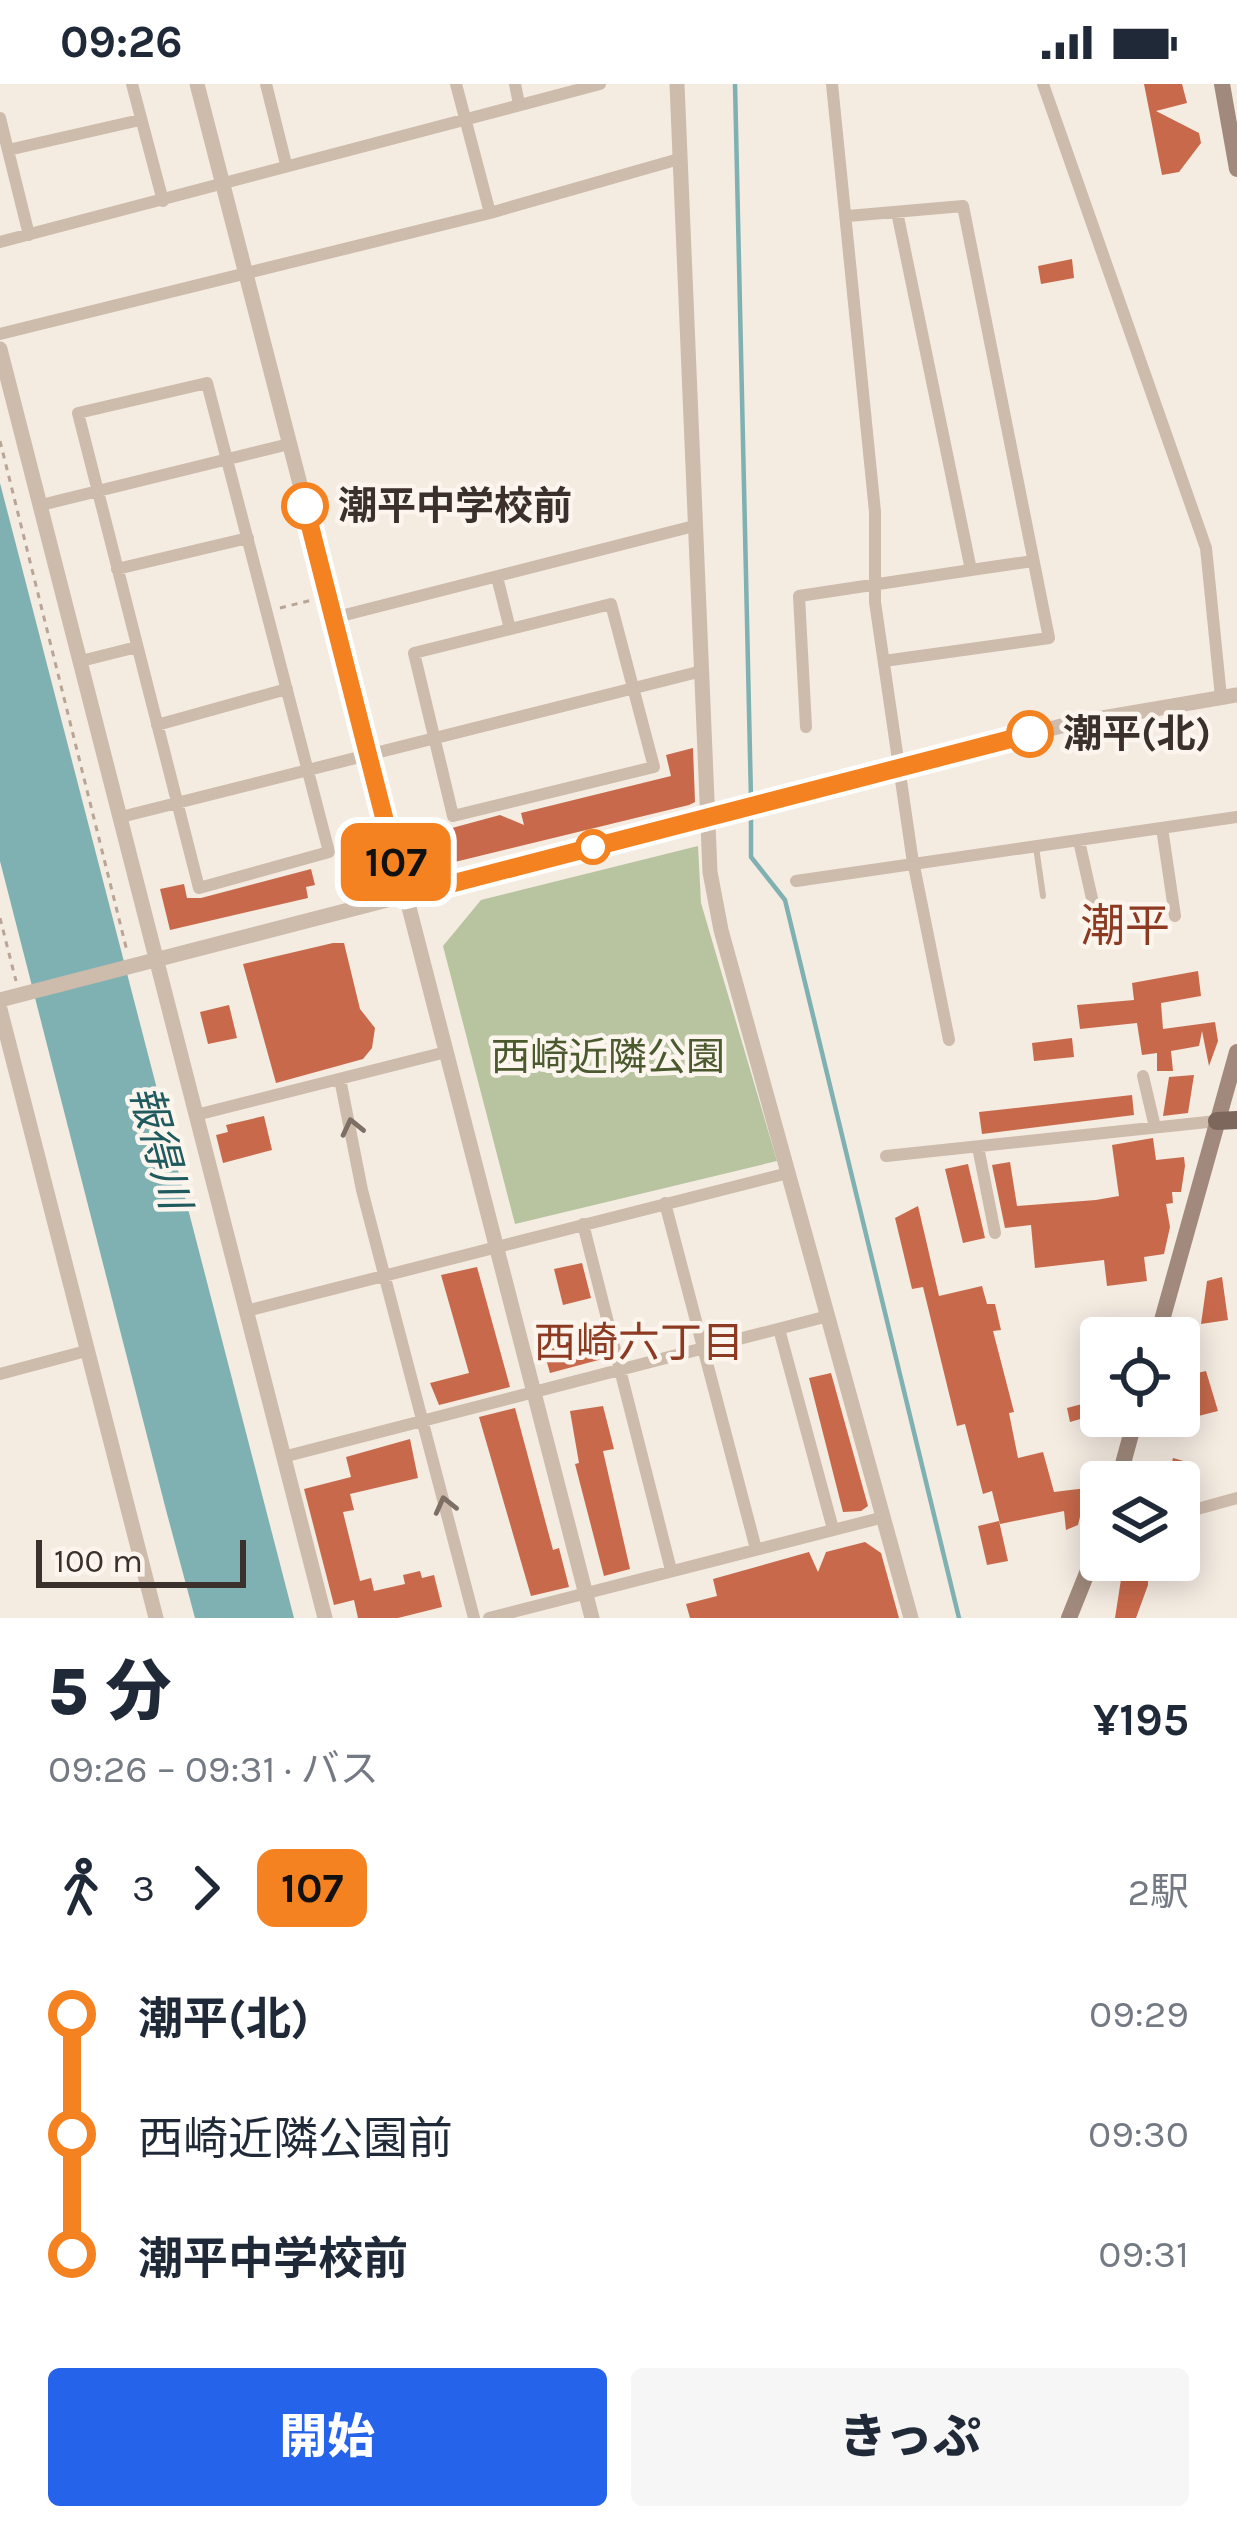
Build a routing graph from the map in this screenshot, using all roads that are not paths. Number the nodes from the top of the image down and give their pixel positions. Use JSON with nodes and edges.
{"nodes":[{"id":1,"x":132,"y":84,"type":"edge"},
{"id":2,"x":196,"y":84,"type":"edge"},
{"id":3,"x":266,"y":84,"type":"edge"},
{"id":4,"x":456,"y":84,"type":"edge"},
{"id":5,"x":515,"y":84,"type":"edge"},
{"id":6,"x":600,"y":84,"type":"edge"},
{"id":7,"x":676,"y":84,"type":"edge"},
{"id":8,"x":832,"y":84,"type":"edge"},
{"id":9,"x":1043,"y":84,"type":"edge"},
{"id":10,"x":1209,"y":84,"type":"edge"},
{"id":11,"x":1222,"y":84,"type":"edge"},
{"id":12,"x":519,"y":104,"type":"junction"},
{"id":13,"x":0,"y":118,"type":"edge"},
{"id":14,"x":464,"y":119,"type":"junction"},
{"id":15,"x":140,"y":120,"type":"junction"},
{"id":16,"x":8,"y":150,"type":"junction"},
{"id":17,"x":680,"y":159,"type":"junction"},
{"id":18,"x":286,"y":164,"type":"junction"},
{"id":19,"x":1236,"y":167,"type":"edge"},
{"id":20,"x":223,"y":186,"type":"junction"},
{"id":21,"x":163,"y":201,"type":"junction"},
{"id":22,"x":897,"y":212,"type":"junction"},
{"id":23,"x":490,"y":213,"type":"junction"},
{"id":24,"x":848,"y":217,"type":"junction"},
{"id":25,"x":29,"y":235,"type":"junction"},
{"id":26,"x":0,"y":242,"type":"edge"},
{"id":27,"x":245,"y":274,"type":"junction"},
{"id":28,"x":0,"y":334,"type":"edge"},
{"id":29,"x":0,"y":349,"type":"edge"},
{"id":30,"x":289,"y":444,"type":"junction"},
{"id":31,"x":227,"y":459,"type":"junction"},
{"id":32,"x":96,"y":492,"type":"junction"},
{"id":33,"x":40,"y":505,"type":"junction"},
{"id":34,"x":694,"y":526,"type":"junction"},
{"id":35,"x":248,"y":538,"type":"junction"},
{"id":36,"x":1034,"y":561,"type":"junction"},
{"id":37,"x":116,"y":569,"type":"junction"},
{"id":38,"x":970,"y":571,"type":"junction"},
{"id":39,"x":496,"y":577,"type":"junction"},
{"id":40,"x":879,"y":585,"type":"junction"},
{"id":41,"x":334,"y":618,"type":"junction"},
{"id":42,"x":510,"y":629,"type":"junction"},
{"id":43,"x":137,"y":647,"type":"junction"},
{"id":44,"x":81,"y":661,"type":"junction"},
{"id":45,"x":884,"y":661,"type":"junction"},
{"id":46,"x":702,"y":671,"type":"junction"},
{"id":47,"x":287,"y":688,"type":"junction"},
{"id":48,"x":632,"y":688,"type":"junction"},
{"id":49,"x":1229,"y":696,"type":"edge"},
{"id":50,"x":157,"y":725,"type":"junction"},
{"id":51,"x":806,"y":727,"type":"dead end"},
{"id":52,"x":434,"y":738,"type":"junction"},
{"id":53,"x":368,"y":755,"type":"junction"},
{"id":54,"x":901,"y":766,"type":"junction"},
{"id":55,"x":309,"y":770,"type":"junction"},
{"id":56,"x":177,"y":802,"type":"junction"},
{"id":57,"x":121,"y":817,"type":"junction"},
{"id":58,"x":1237,"y":817,"type":"edge"},
{"id":59,"x":710,"y":818,"type":"junction"},
{"id":60,"x":1162,"y":829,"type":"junction"},
{"id":61,"x":1079,"y":841,"type":"junction"},
{"id":62,"x":1036,"y":847,"type":"junction"},
{"id":63,"x":916,"y":865,"type":"junction"},
{"id":64,"x":796,"y":881,"type":"dead end"},
{"id":65,"x":404,"y":896,"type":"junction"},
{"id":66,"x":1043,"y":896,"type":"dead end"},
{"id":67,"x":1175,"y":916,"type":"dead end"},
{"id":68,"x":1100,"y":934,"type":"dead end"},
{"id":69,"x":158,"y":960,"type":"junction"},
{"id":70,"x":0,"y":1000,"type":"edge"},
{"id":71,"x":0,"y":1010,"type":"edge"},
{"id":72,"x":949,"y":1040,"type":"dead end"},
{"id":73,"x":446,"y":1052,"type":"junction"},
{"id":74,"x":1237,"y":1052,"type":"edge"},
{"id":75,"x":1143,"y":1076,"type":"dead end"},
{"id":76,"x":340,"y":1079,"type":"junction"},
{"id":77,"x":196,"y":1115,"type":"junction"},
{"id":78,"x":1227,"y":1120,"type":"edge"},
{"id":79,"x":1155,"y":1127,"type":"junction"},
{"id":80,"x":978,"y":1147,"type":"junction"},
{"id":81,"x":886,"y":1156,"type":"dead end"},
{"id":82,"x":788,"y":1172,"type":"junction"},
{"id":83,"x":665,"y":1203,"type":"junction"},
{"id":84,"x":583,"y":1224,"type":"junction"},
{"id":85,"x":994,"y":1233,"type":"dead end"},
{"id":86,"x":496,"y":1246,"type":"junction"},
{"id":87,"x":386,"y":1276,"type":"junction"},
{"id":88,"x":246,"y":1311,"type":"junction"},
{"id":89,"x":828,"y":1316,"type":"junction"},
{"id":90,"x":1164,"y":1317,"type":"edge"},
{"id":91,"x":779,"y":1329,"type":"junction"},
{"id":92,"x":703,"y":1348,"type":"junction"},
{"id":93,"x":86,"y":1351,"type":"junction"},
{"id":94,"x":620,"y":1370,"type":"junction"},
{"id":95,"x":0,"y":1374,"type":"edge"},
{"id":96,"x":534,"y":1392,"type":"junction"},
{"id":97,"x":423,"y":1421,"type":"junction"},
{"id":98,"x":284,"y":1457,"type":"junction"},
{"id":99,"x":1237,"y":1498,"type":"edge"},
{"id":100,"x":1200,"y":1508,"type":"edge"},
{"id":101,"x":884,"y":1517,"type":"junction"},
{"id":102,"x":833,"y":1529,"type":"junction"},
{"id":103,"x":756,"y":1549,"type":"junction"},
{"id":104,"x":671,"y":1570,"type":"junction"},
{"id":105,"x":1084,"y":1581,"type":"edge"},
{"id":106,"x":584,"y":1594,"type":"junction"},
{"id":107,"x":156,"y":1618,"type":"edge"},
{"id":108,"x":326,"y":1618,"type":"edge"},
{"id":109,"x":474,"y":1618,"type":"edge"},
{"id":110,"x":489,"y":1618,"type":"edge"},
{"id":111,"x":592,"y":1618,"type":"edge"},
{"id":112,"x":911,"y":1618,"type":"edge"},
{"id":113,"x":1069,"y":1618,"type":"edge"}],
"edges":[{"from":1,"to":15,"type":"street"},
{"from":2,"to":20,"type":"street"},
{"from":3,"to":18,"type":"street"},
{"from":4,"to":14,"type":"street"},
{"from":5,"to":12,"type":"street"},
{"from":6,"to":12,"type":"street"},
{"from":7,"to":17,"type":"street"},
{"from":8,"to":24,"type":"street"},
{"from":9,"to":49,"type":"street"},
{"from":10,"to":19,"type":"main road"},
{"from":11,"to":19,"type":"main road"},
{"from":12,"to":14,"type":"street"},
{"from":13,"to":16,"type":"street"},
{"from":14,"to":18,"type":"street"},
{"from":14,"to":23,"type":"street"},
{"from":15,"to":16,"type":"street"},
{"from":15,"to":21,"type":"street"},
{"from":16,"to":25,"type":"street"},
{"from":17,"to":23,"type":"street"},
{"from":17,"to":34,"type":"street"},
{"from":18,"to":20,"type":"street"},
{"from":20,"to":21,"type":"street"},
{"from":20,"to":27,"type":"street"},
{"from":21,"to":25,"type":"street"},
{"from":22,"to":24,"type":"street"},
{"from":22,"to":36,"type":"street"},
{"from":22,"to":38,"type":"street"},
{"from":23,"to":27,"type":"street"},
{"from":24,"to":40,"type":"street"},
{"from":25,"to":26,"type":"street"},
{"from":27,"to":28,"type":"street"},
{"from":27,"to":30,"type":"street"},
{"from":29,"to":33,"type":"street"},
{"from":30,"to":31,"type":"street"},
{"from":30,"to":41,"type":"street"},
{"from":31,"to":32,"type":"street"},
{"from":31,"to":32,"type":"street"},
{"from":31,"to":35,"type":"street"},
{"from":32,"to":33,"type":"street"},
{"from":32,"to":37,"type":"street"},
{"from":33,"to":44,"type":"street"},
{"from":34,"to":39,"type":"street"},
{"from":34,"to":46,"type":"street"},
{"from":35,"to":37,"type":"street"},
{"from":35,"to":47,"type":"street"},
{"from":36,"to":38,"type":"street"},
{"from":36,"to":45,"type":"street"},
{"from":37,"to":43,"type":"street"},
{"from":38,"to":40,"type":"street"},
{"from":39,"to":41,"type":"street"},
{"from":39,"to":42,"type":"street"},
{"from":40,"to":45,"type":"street"},
{"from":40,"to":51,"type":"street"},
{"from":41,"to":53,"type":"street"},
{"from":42,"to":48,"type":"street"},
{"from":42,"to":52,"type":"street"},
{"from":43,"to":44,"type":"street"},
{"from":43,"to":50,"type":"street"},
{"from":44,"to":57,"type":"street"},
{"from":45,"to":54,"type":"street"},
{"from":46,"to":48,"type":"street"},
{"from":46,"to":59,"type":"street"},
{"from":47,"to":50,"type":"street"},
{"from":47,"to":55,"type":"street"},
{"from":48,"to":52,"type":"street"},
{"from":48,"to":52,"type":"street"},
{"from":49,"to":54,"type":"street"},
{"from":50,"to":56,"type":"street"},
{"from":52,"to":53,"type":"street"},
{"from":53,"to":55,"type":"street"},
{"from":53,"to":65,"type":"street"},
{"from":54,"to":59,"type":"street"},
{"from":54,"to":63,"type":"street"},
{"from":55,"to":56,"type":"street"},
{"from":55,"to":56,"type":"street"},
{"from":56,"to":57,"type":"street"},
{"from":57,"to":69,"type":"street"},
{"from":58,"to":60,"type":"street"},
{"from":59,"to":65,"type":"street"},
{"from":59,"to":82,"type":"street"},
{"from":60,"to":61,"type":"street"},
{"from":60,"to":67,"type":"street"},
{"from":61,"to":62,"type":"street"},
{"from":61,"to":68,"type":"street"},
{"from":62,"to":63,"type":"street"},
{"from":62,"to":66,"type":"lane"},
{"from":63,"to":64,"type":"street"},
{"from":63,"to":72,"type":"street"},
{"from":65,"to":69,"type":"street"},
{"from":65,"to":73,"type":"street"},
{"from":69,"to":70,"type":"street"},
{"from":69,"to":77,"type":"street"},
{"from":71,"to":93,"type":"street"},
{"from":73,"to":76,"type":"street"},
{"from":73,"to":86,"type":"street"},
{"from":74,"to":78,"type":"main road"},
{"from":75,"to":79,"type":"street"},
{"from":76,"to":77,"type":"street"},
{"from":87,"to":76,"type":"street","one_way":true},
{"from":77,"to":88,"type":"street"},
{"from":78,"to":79,"type":"street"},
{"from":78,"to":90,"type":"main road"},
{"from":79,"to":80,"type":"street"},
{"from":80,"to":81,"type":"street"},
{"from":80,"to":85,"type":"street"},
{"from":82,"to":83,"type":"street"},
{"from":82,"to":89,"type":"street"},
{"from":83,"to":84,"type":"street"},
{"from":83,"to":92,"type":"street"},
{"from":84,"to":86,"type":"street"},
{"from":84,"to":94,"type":"street"},
{"from":86,"to":87,"type":"street"},
{"from":86,"to":96,"type":"street"},
{"from":87,"to":88,"type":"street"},
{"from":87,"to":97,"type":"street"},
{"from":88,"to":98,"type":"street"},
{"from":89,"to":91,"type":"street"},
{"from":89,"to":101,"type":"street"},
{"from":91,"to":92,"type":"street"},
{"from":91,"to":102,"type":"street"},
{"from":92,"to":94,"type":"street"},
{"from":92,"to":103,"type":"street"},
{"from":93,"to":95,"type":"street"},
{"from":93,"to":107,"type":"street"},
{"from":94,"to":96,"type":"street"},
{"from":94,"to":104,"type":"street"},
{"from":96,"to":97,"type":"street"},
{"from":96,"to":106,"type":"street"},
{"from":97,"to":98,"type":"street"},
{"from":109,"to":97,"type":"street","one_way":true},
{"from":98,"to":108,"type":"street"},
{"from":99,"to":100,"type":"street"},
{"from":101,"to":102,"type":"street"},
{"from":101,"to":112,"type":"street"},
{"from":102,"to":103,"type":"street"},
{"from":103,"to":104,"type":"street"},
{"from":104,"to":106,"type":"street"},
{"from":105,"to":113,"type":"main road"},
{"from":106,"to":110,"type":"street"},
{"from":106,"to":111,"type":"street"}]}
